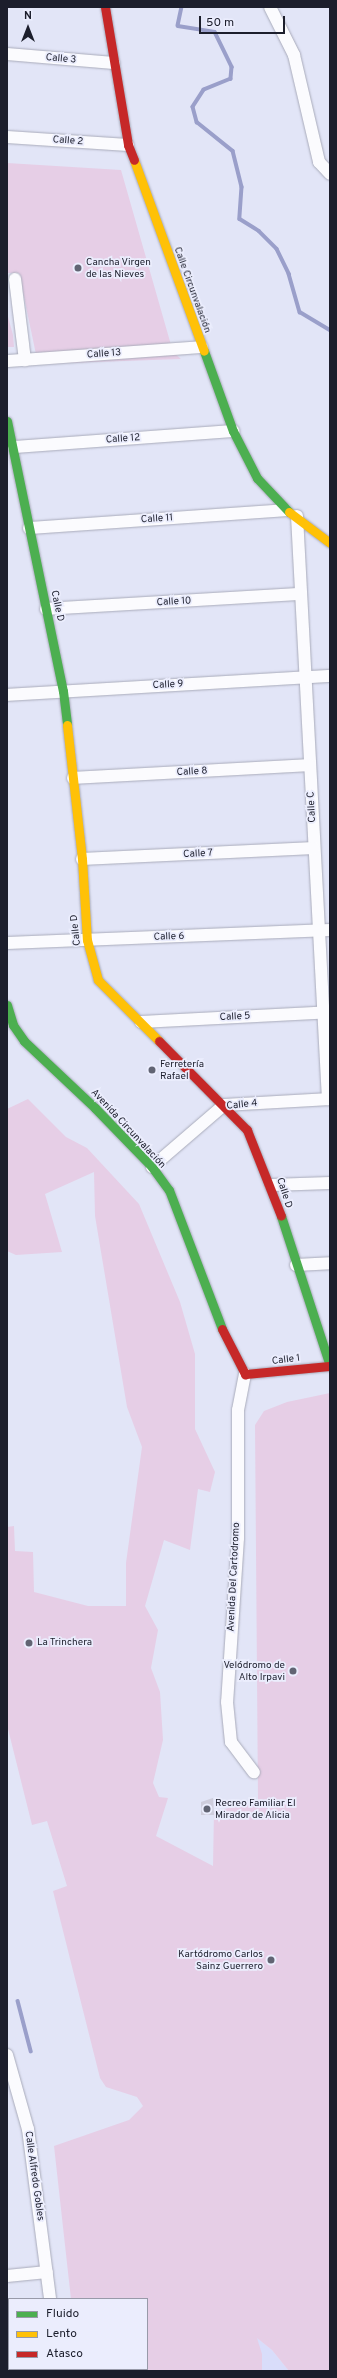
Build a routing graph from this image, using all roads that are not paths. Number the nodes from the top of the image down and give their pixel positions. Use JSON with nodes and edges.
{"nodes":[{"id":1,"x":105,"y":7,"type":"edge"},
{"id":2,"x":270,"y":7,"type":"edge"},
{"id":3,"x":7,"y":54,"type":"edge"},
{"id":4,"x":114,"y":63,"type":"junction"},
{"id":5,"x":7,"y":137,"type":"edge"},
{"id":6,"x":128,"y":145,"type":"junction"},
{"id":7,"x":329,"y":170,"type":"edge"},
{"id":8,"x":15,"y":279,"type":"dead end"},
{"id":9,"x":201,"y":346,"type":"junction"},
{"id":10,"x":25,"y":360,"type":"junction"},
{"id":11,"x":7,"y":362,"type":"edge"},
{"id":12,"x":7,"y":422,"type":"edge"},
{"id":13,"x":233,"y":431,"type":"junction"},
{"id":14,"x":14,"y":448,"type":"junction"},
{"id":15,"x":285,"y":510,"type":"junction"},
{"id":16,"x":297,"y":516,"type":"junction"},
{"id":17,"x":29,"y":528,"type":"junction"},
{"id":18,"x":330,"y":543,"type":"edge"},
{"id":19,"x":301,"y":594,"type":"junction"},
{"id":20,"x":46,"y":609,"type":"junction"},
{"id":21,"x":330,"y":676,"type":"edge"},
{"id":22,"x":306,"y":677,"type":"junction"},
{"id":23,"x":63,"y":691,"type":"junction"},
{"id":24,"x":7,"y":694,"type":"edge"},
{"id":25,"x":310,"y":765,"type":"junction"},
{"id":26,"x":73,"y":778,"type":"junction"},
{"id":27,"x":314,"y":848,"type":"junction"},
{"id":28,"x":82,"y":859,"type":"junction"},
{"id":29,"x":324,"y":930,"type":"edge"},
{"id":30,"x":87,"y":940,"type":"junction"},
{"id":31,"x":7,"y":943,"type":"edge"},
{"id":32,"x":7,"y":1005,"type":"edge"},
{"id":33,"x":326,"y":1012,"type":"edge"},
{"id":34,"x":141,"y":1022,"type":"junction"},
{"id":35,"x":329,"y":1099,"type":"edge"},
{"id":36,"x":224,"y":1105,"type":"junction"},
{"id":37,"x":152,"y":1167,"type":"junction"},
{"id":38,"x":330,"y":1183,"type":"edge"},
{"id":39,"x":271,"y":1185,"type":"junction"},
{"id":40,"x":330,"y":1263,"type":"edge"},
{"id":41,"x":296,"y":1265,"type":"junction"},
{"id":42,"x":330,"y":1366,"type":"edge"},
{"id":43,"x":245,"y":1374,"type":"junction"},
{"id":44,"x":254,"y":1772,"type":"dead end"},
{"id":45,"x":7,"y":2055,"type":"edge"},
{"id":46,"x":47,"y":2272,"type":"junction"},
{"id":47,"x":7,"y":2276,"type":"edge"},
{"id":48,"x":50,"y":2298,"type":"edge"}],
"edges":[{"from":1,"to":4,"type":"street","name":"Calle Circunvalación"},
{"from":2,"to":7,"type":"street"},
{"from":3,"to":4,"type":"street","name":"Calle 3"},
{"from":4,"to":6,"type":"street","name":"Calle Circunvalación"},
{"from":5,"to":6,"type":"street","name":"Calle 2"},
{"from":6,"to":9,"type":"street","name":"Calle Circunvalación"},
{"from":8,"to":10,"type":"street"},
{"from":9,"to":10,"type":"street","name":"Calle 13"},
{"from":9,"to":13,"type":"street","name":"Calle Circunvalación"},
{"from":10,"to":11,"type":"street","name":"Calle 13"},
{"from":12,"to":14,"type":"street","name":"Calle D"},
{"from":13,"to":14,"type":"street","name":"Calle 12"},
{"from":13,"to":15,"type":"street","name":"Calle Circunvalación"},
{"from":14,"to":17,"type":"street","name":"Calle D"},
{"from":15,"to":16,"type":"street","name":"Calle Circunvalación"},
{"from":15,"to":17,"type":"street","name":"Calle 11"},
{"from":16,"to":18,"type":"street","name":"Calle Circunvalación"},
{"from":16,"to":19,"type":"street","name":"Calle C"},
{"from":17,"to":20,"type":"street","name":"Calle D"},
{"from":19,"to":20,"type":"street","name":"Calle 10"},
{"from":19,"to":22,"type":"street","name":"Calle C"},
{"from":20,"to":23,"type":"street","name":"Calle D"},
{"from":21,"to":22,"type":"street","name":"Calle 9"},
{"from":22,"to":23,"type":"street","name":"Calle 9"},
{"from":22,"to":25,"type":"street","name":"Calle C"},
{"from":23,"to":24,"type":"street","name":"Calle 9"},
{"from":23,"to":26,"type":"street","name":"Calle D"},
{"from":25,"to":26,"type":"street","name":"Calle 8"},
{"from":25,"to":27,"type":"street","name":"Calle C"},
{"from":26,"to":28,"type":"street","name":"Calle D"},
{"from":27,"to":28,"type":"street","name":"Calle 7"},
{"from":27,"to":29,"type":"street","name":"Calle C"},
{"from":28,"to":30,"type":"street","name":"Calle D"},
{"from":29,"to":30,"type":"street","name":"Calle 6"},
{"from":29,"to":33,"type":"street","name":"Calle C"},
{"from":30,"to":31,"type":"street","name":"Calle 6"},
{"from":30,"to":34,"type":"street","name":"Calle D"},
{"from":32,"to":37,"type":"street","name":"Avenida Circunvalación"},
{"from":33,"to":34,"type":"street","name":"Calle 5"},
{"from":33,"to":35,"type":"street","name":"Calle C"},
{"from":34,"to":36,"type":"street","name":"Calle D"},
{"from":35,"to":36,"type":"street","name":"Calle 4"},
{"from":36,"to":37,"type":"street","name":"Calle 4"},
{"from":36,"to":39,"type":"street","name":"Calle D"},
{"from":37,"to":43,"type":"street","name":"Avenida Circunvalación"},
{"from":38,"to":39,"type":"street"},
{"from":39,"to":41,"type":"street","name":"Calle D"},
{"from":40,"to":41,"type":"street"},
{"from":41,"to":42,"type":"street","name":"Calle D"},
{"from":42,"to":43,"type":"street","name":"Calle 1"},
{"from":43,"to":44,"type":"street","name":"Avenida Del Cartodromo"},
{"from":45,"to":46,"type":"street","name":"Calle Alfredo Gobles"},
{"from":46,"to":47,"type":"street"},
{"from":46,"to":48,"type":"street","name":"Calle Alfredo Gobles"}]}
